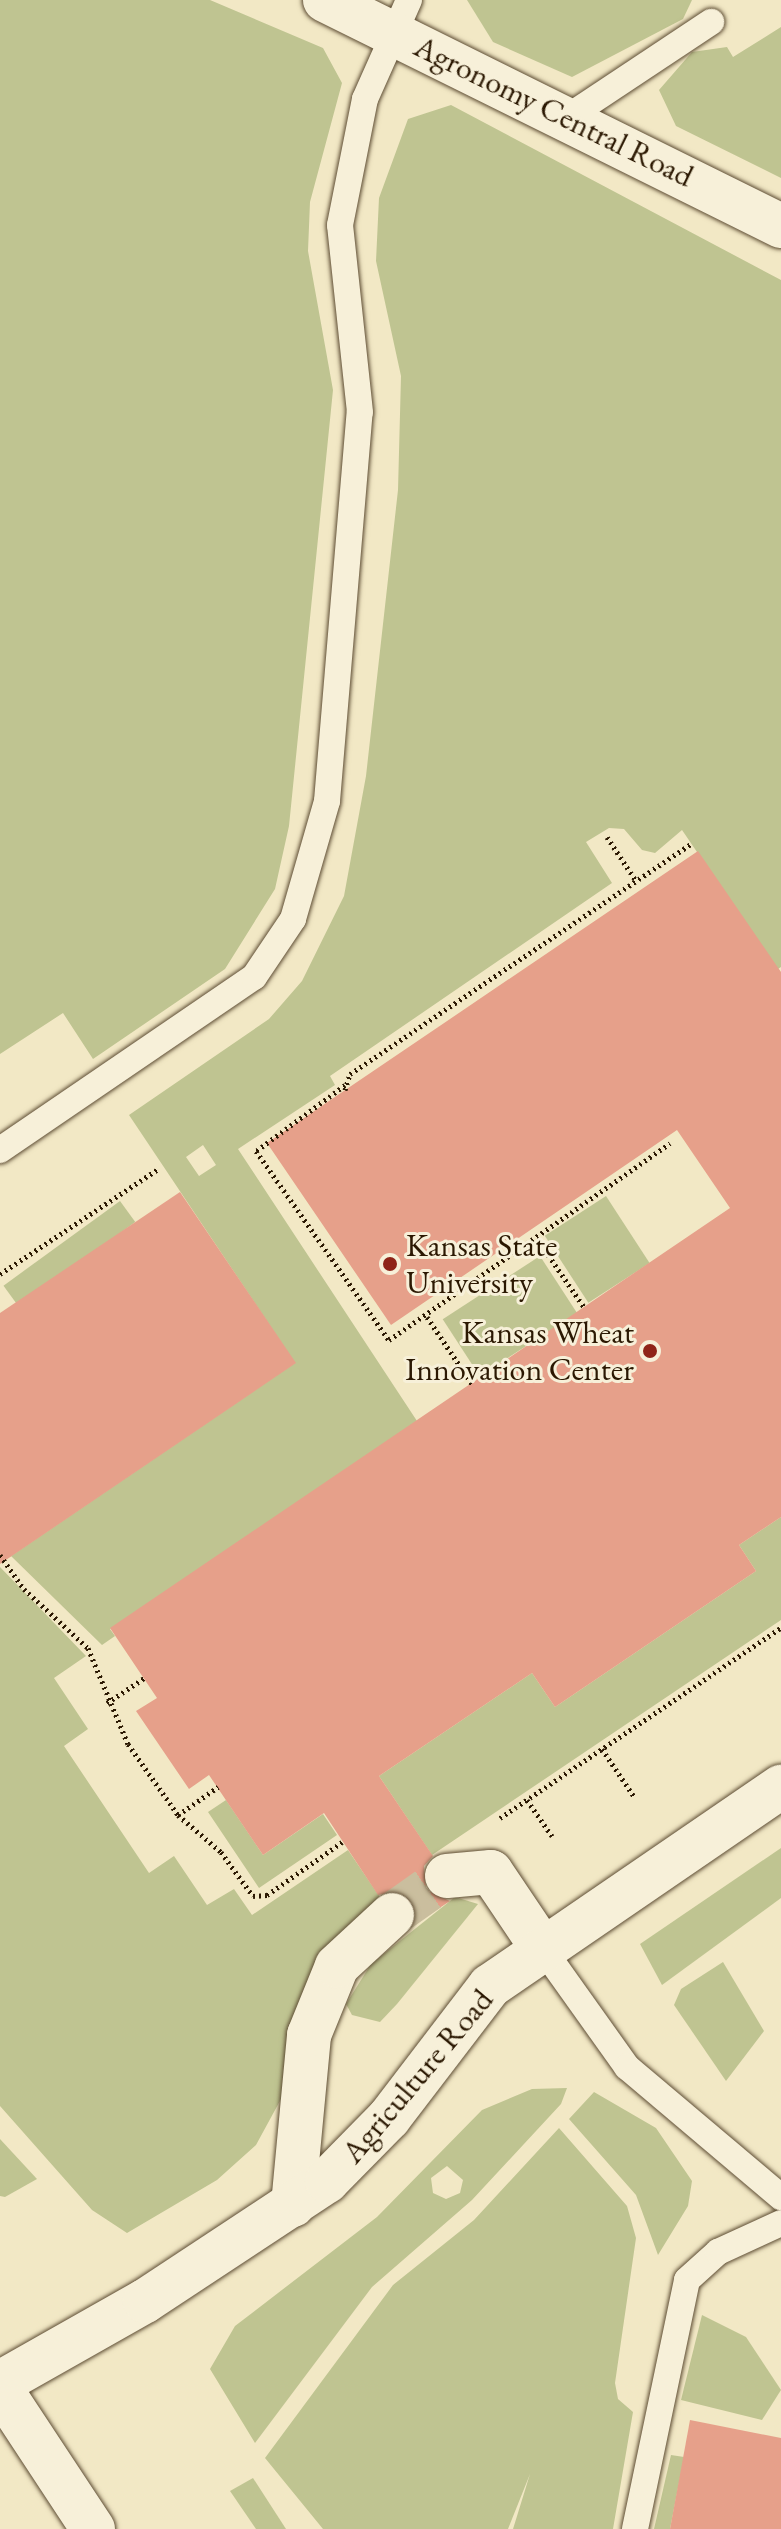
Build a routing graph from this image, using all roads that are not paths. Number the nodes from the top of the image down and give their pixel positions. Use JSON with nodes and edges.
{"nodes":[{"id":1,"x":325,"y":0,"type":"edge"},
{"id":2,"x":401,"y":16,"type":"edge"},
{"id":3,"x":711,"y":22,"type":"dead end"},
{"id":4,"x":568,"y":117,"type":"junction"},
{"id":5,"x":781,"y":226,"type":"edge"},
{"id":6,"x":0,"y":1150,"type":"edge"},
{"id":7,"x":781,"y":1787,"type":"edge"},
{"id":8,"x":447,"y":1876,"type":"tunnel mouth"},
{"id":9,"x":392,"y":1915,"type":"tunnel mouth"},
{"id":10,"x":540,"y":1945,"type":"junction"},
{"id":11,"x":781,"y":2197,"type":"edge"},
{"id":12,"x":293,"y":2205,"type":"junction"},
{"id":13,"x":781,"y":2223,"type":"edge"},
{"id":14,"x":0,"y":2386,"type":"edge"},
{"id":15,"x":93,"y":2529,"type":"edge"},
{"id":16,"x":635,"y":2529,"type":"edge"}],
"edges":[{"from":1,"to":2,"type":"street","name":"Agronomy Central Road"},
{"from":2,"to":4,"type":"street","name":"Agronomy Central Road"},
{"from":2,"to":6,"type":"lane"},
{"from":3,"to":4,"type":"lane"},
{"from":4,"to":5,"type":"street","name":"Agronomy Central Road"},
{"from":7,"to":10,"type":"street","name":"Agriculture Road"},
{"from":8,"to":10,"type":"street"},
{"from":9,"to":12,"type":"street","name":"Agriculture Road"},
{"from":10,"to":11,"type":"lane"},
{"from":10,"to":12,"type":"street","name":"Agriculture Road"},
{"from":12,"to":14,"type":"street","name":"Agriculture Road"},
{"from":13,"to":16,"type":"lane"},
{"from":14,"to":15,"type":"street"}]}
